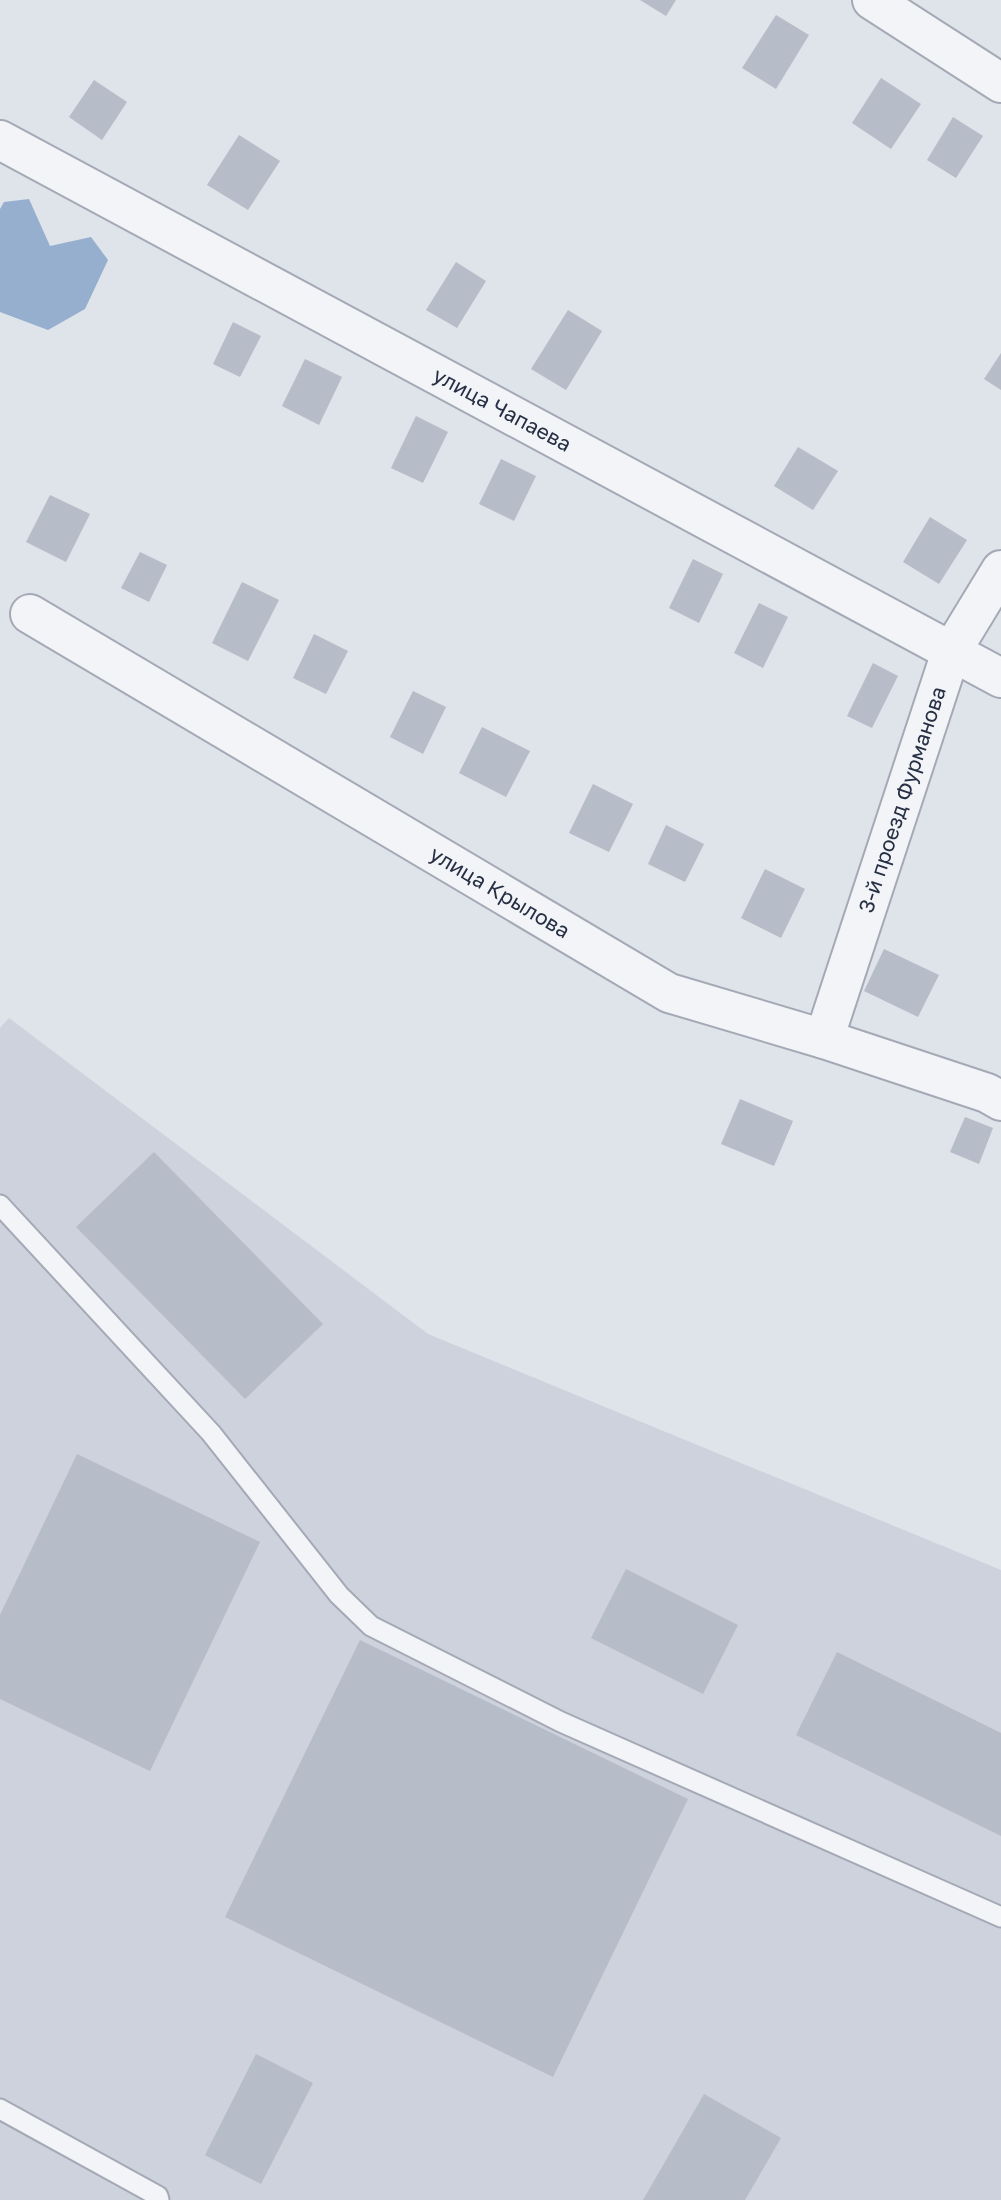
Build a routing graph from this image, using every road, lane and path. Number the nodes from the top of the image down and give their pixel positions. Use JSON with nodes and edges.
{"nodes":[{"id":1,"x":872,"y":0,"type":"edge"},
{"id":2,"x":1001,"y":83,"type":"edge"},
{"id":3,"x":1,"y":141,"type":"edge"},
{"id":4,"x":1001,"y":570,"type":"edge"},
{"id":5,"x":30,"y":614,"type":"dead end"},
{"id":6,"x":951,"y":652,"type":"junction"},
{"id":7,"x":1001,"y":678,"type":"edge"},
{"id":8,"x":824,"y":1038,"type":"junction"},
{"id":9,"x":1001,"y":1101,"type":"edge"},
{"id":10,"x":0,"y":1205,"type":"edge"},
{"id":11,"x":1001,"y":1917,"type":"edge"},
{"id":12,"x":0,"y":2109,"type":"edge"},
{"id":13,"x":159,"y":2200,"type":"edge"}],
"edges":[{"from":1,"to":2,"type":"street"},
{"from":3,"to":6,"type":"street","name":"улица Чапаева"},
{"from":4,"to":6,"type":"street","name":"3-й проезд Фурманова"},
{"from":5,"to":8,"type":"street","name":"улица Крылова"},
{"from":6,"to":7,"type":"street","name":"улица Чапаева"},
{"from":6,"to":8,"type":"street","name":"3-й проезд Фурманова"},
{"from":8,"to":9,"type":"street","name":"улица Крылова"},
{"from":10,"to":11,"type":"lane"},
{"from":12,"to":13,"type":"lane"}]}
